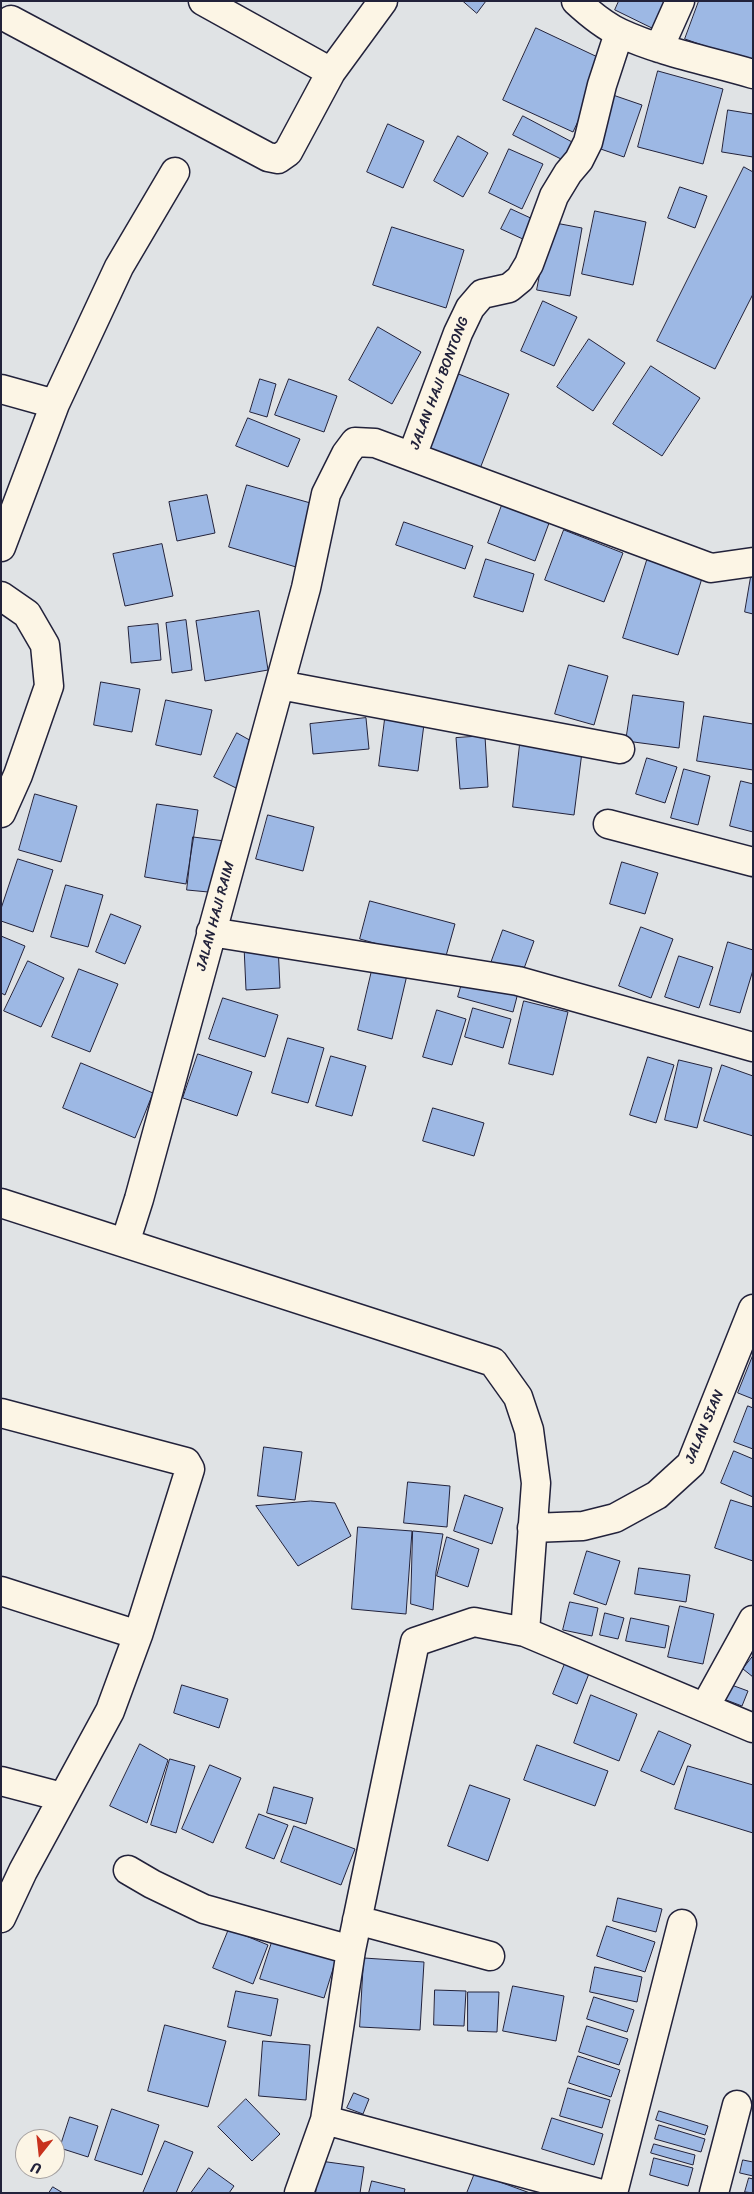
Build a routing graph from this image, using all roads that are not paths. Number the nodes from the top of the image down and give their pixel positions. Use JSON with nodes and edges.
{"nodes":[{"id":1,"x":203,"y":1,"type":"edge"},
{"id":2,"x":383,"y":1,"type":"edge"},
{"id":3,"x":576,"y":1,"type":"edge"},
{"id":4,"x":680,"y":1,"type":"edge"},
{"id":5,"x":11,"y":20,"type":"dead end"},
{"id":6,"x":619,"y":33,"type":"junction"},
{"id":7,"x":659,"y":48,"type":"junction"},
{"id":8,"x":331,"y":72,"type":"junction"},
{"id":9,"x":753,"y":74,"type":"edge"},
{"id":10,"x":175,"y":172,"type":"dead end"},
{"id":11,"x":1,"y":389,"type":"edge"},
{"id":12,"x":55,"y":404,"type":"junction"},
{"id":13,"x":412,"y":456,"type":"junction"},
{"id":14,"x":1,"y":547,"type":"edge"},
{"id":15,"x":753,"y":562,"type":"edge"},
{"id":16,"x":1,"y":596,"type":"edge"},
{"id":17,"x":280,"y":685,"type":"junction"},
{"id":18,"x":620,"y":749,"type":"dead end"},
{"id":19,"x":10,"y":772,"type":"edge"},
{"id":20,"x":1,"y":813,"type":"edge"},
{"id":21,"x":608,"y":824,"type":"dead end"},
{"id":22,"x":753,"y":862,"type":"edge"},
{"id":23,"x":211,"y":932,"type":"junction"},
{"id":24,"x":753,"y":1046,"type":"edge"},
{"id":25,"x":1,"y":1203,"type":"edge"},
{"id":26,"x":124,"y":1243,"type":"junction"},
{"id":27,"x":753,"y":1309,"type":"edge"},
{"id":28,"x":747,"y":1340,"type":"edge"},
{"id":29,"x":1,"y":1413,"type":"edge"},
{"id":30,"x":532,"y":1528,"type":"junction"},
{"id":31,"x":1,"y":1591,"type":"edge"},
{"id":32,"x":753,"y":1620,"type":"edge"},
{"id":33,"x":525,"y":1632,"type":"junction"},
{"id":34,"x":138,"y":1635,"type":"junction"},
{"id":35,"x":705,"y":1707,"type":"junction"},
{"id":36,"x":753,"y":1728,"type":"edge"},
{"id":37,"x":1,"y":1781,"type":"edge"},
{"id":38,"x":62,"y":1798,"type":"junction"},
{"id":39,"x":128,"y":1870,"type":"dead end"},
{"id":40,"x":1,"y":1918,"type":"edge"},
{"id":41,"x":357,"y":1920,"type":"junction"},
{"id":42,"x":682,"y":1924,"type":"dead end"},
{"id":43,"x":351,"y":1950,"type":"junction"},
{"id":44,"x":490,"y":1956,"type":"dead end"},
{"id":45,"x":737,"y":2105,"type":"dead end"},
{"id":46,"x":325,"y":2120,"type":"junction"},
{"id":47,"x":299,"y":2193,"type":"edge"},
{"id":48,"x":598,"y":2193,"type":"edge"},
{"id":49,"x":613,"y":2193,"type":"edge"},
{"id":50,"x":714,"y":2193,"type":"edge"}],
"edges":[{"from":1,"to":8,"type":"street"},
{"from":2,"to":8,"type":"street"},
{"from":3,"to":6,"type":"street"},
{"from":4,"to":7,"type":"street"},
{"from":5,"to":8,"type":"street"},
{"from":6,"to":7,"type":"street"},
{"from":6,"to":13,"type":"street","name":"JALAN HAJI BONTONG"},
{"from":7,"to":9,"type":"street"},
{"from":10,"to":12,"type":"street"},
{"from":11,"to":12,"type":"street"},
{"from":12,"to":14,"type":"street"},
{"from":13,"to":15,"type":"street"},
{"from":13,"to":17,"type":"street","name":"JALAN HAJI RAIM"},
{"from":16,"to":19,"type":"street"},
{"from":17,"to":18,"type":"street"},
{"from":17,"to":23,"type":"street","name":"JALAN HAJI RAIM"},
{"from":19,"to":20,"type":"street"},
{"from":21,"to":22,"type":"street"},
{"from":23,"to":24,"type":"street"},
{"from":23,"to":26,"type":"street","name":"JALAN HAJI RAIM"},
{"from":25,"to":26,"type":"street"},
{"from":26,"to":30,"type":"street"},
{"from":27,"to":28,"type":"street","name":"JALAN SIAN"},
{"from":28,"to":30,"type":"street","name":"JALAN SIAN"},
{"from":29,"to":34,"type":"street"},
{"from":30,"to":33,"type":"street"},
{"from":31,"to":34,"type":"street"},
{"from":32,"to":35,"type":"street"},
{"from":33,"to":35,"type":"street"},
{"from":33,"to":41,"type":"street"},
{"from":34,"to":38,"type":"street"},
{"from":35,"to":36,"type":"street"},
{"from":37,"to":38,"type":"street"},
{"from":38,"to":40,"type":"street"},
{"from":39,"to":43,"type":"street"},
{"from":41,"to":43,"type":"street"},
{"from":41,"to":44,"type":"street"},
{"from":42,"to":49,"type":"street"},
{"from":43,"to":46,"type":"street"},
{"from":45,"to":50,"type":"street"},
{"from":46,"to":47,"type":"street"},
{"from":46,"to":48,"type":"street"}]}
